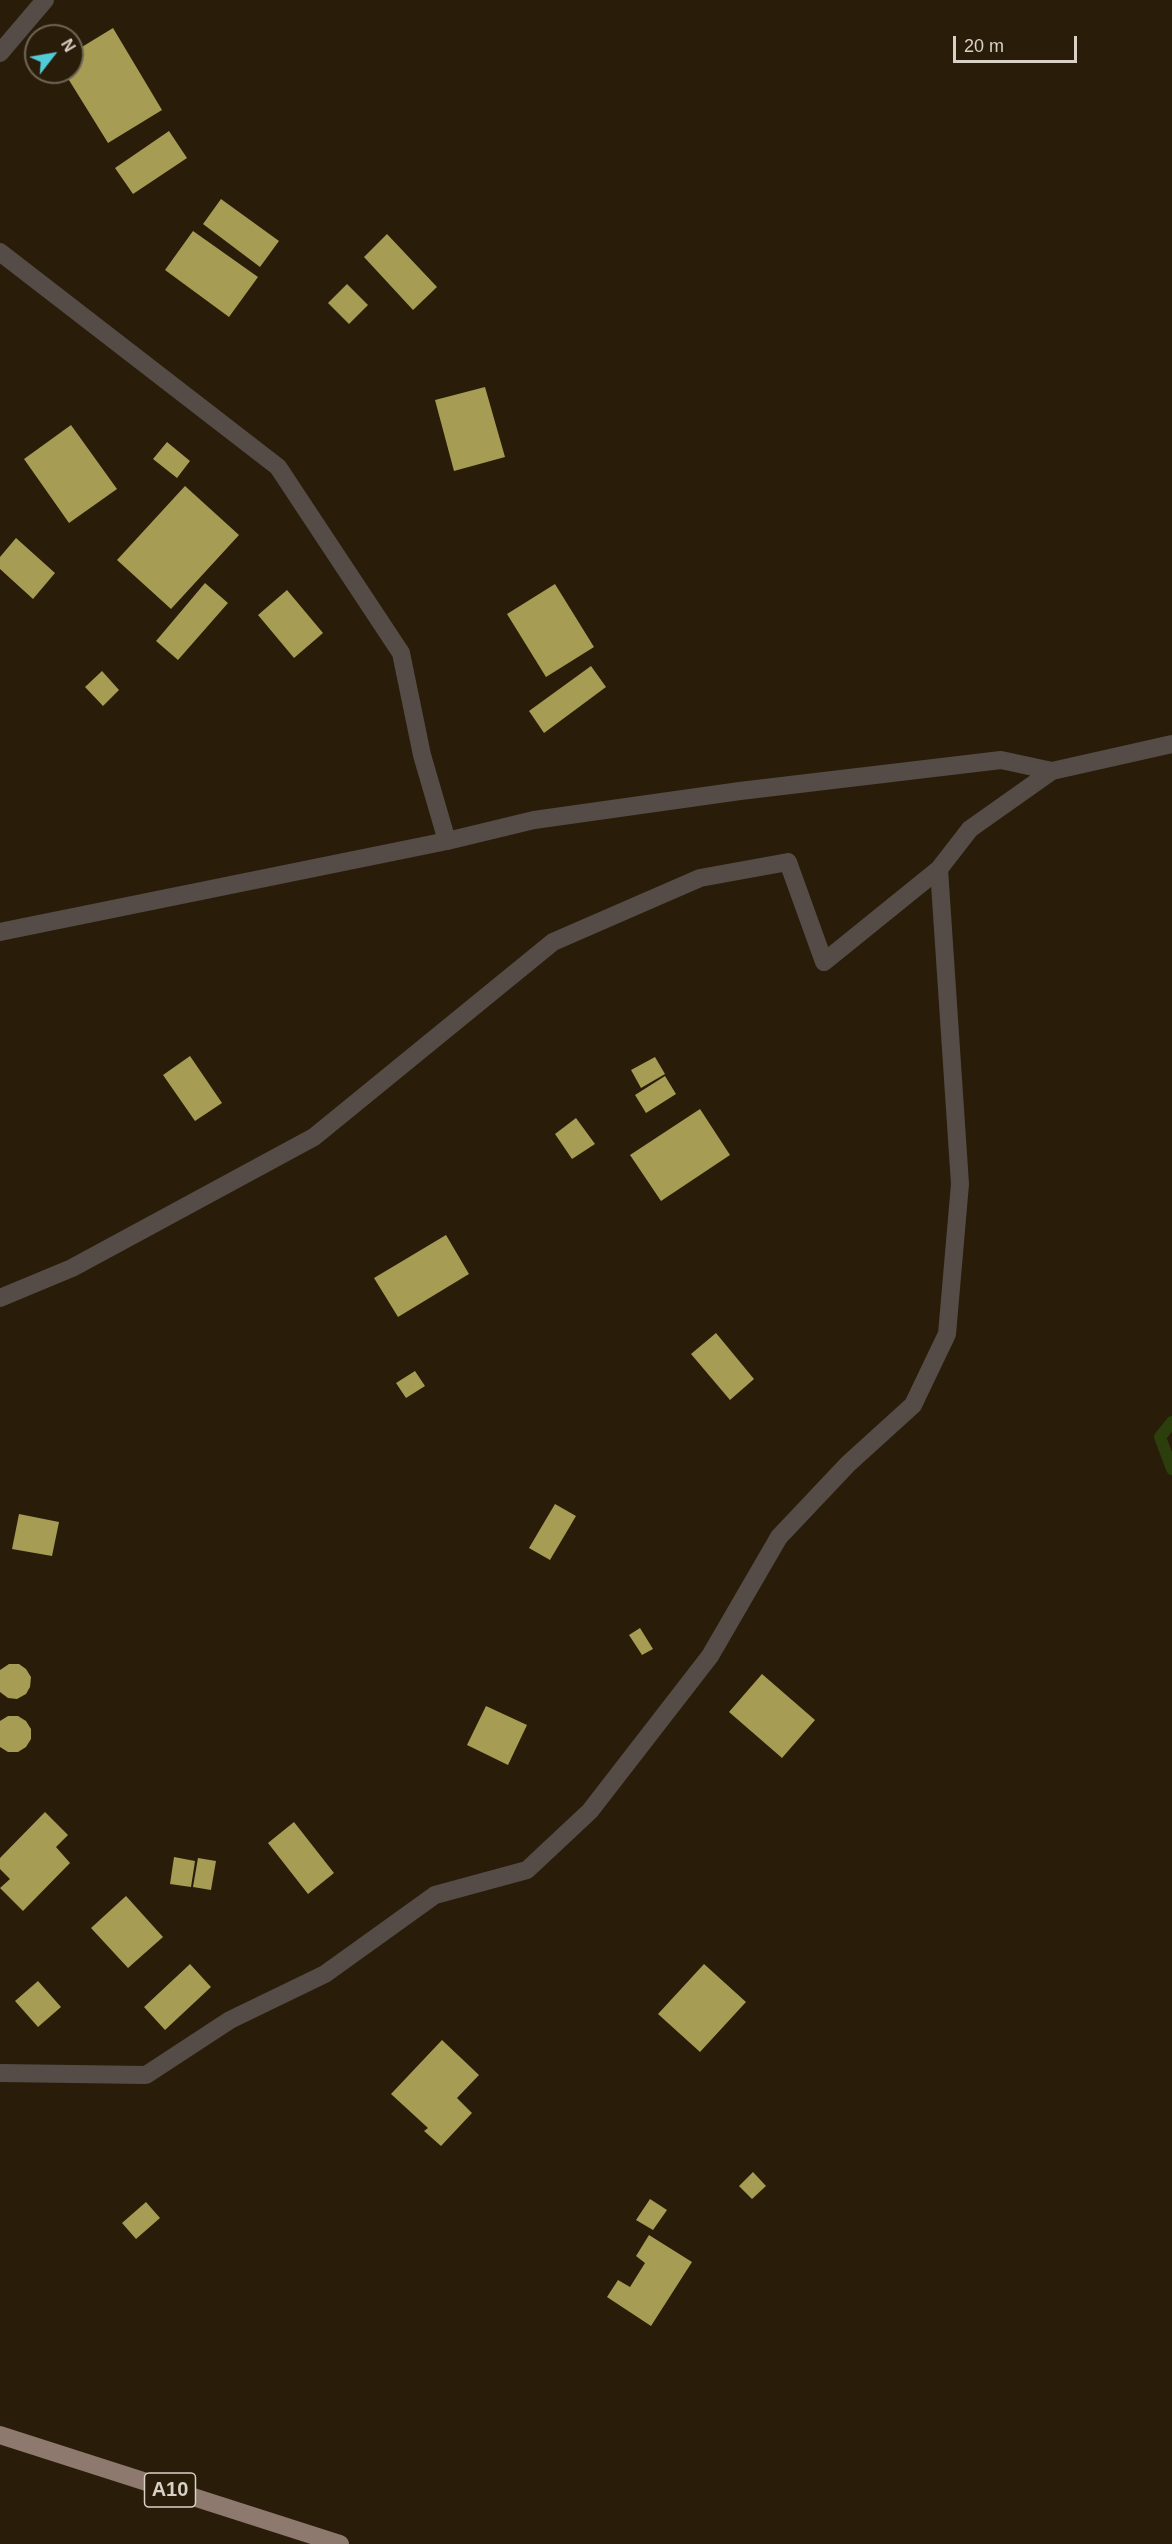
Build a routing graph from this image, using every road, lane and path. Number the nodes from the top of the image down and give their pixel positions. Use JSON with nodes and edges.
{"nodes":[{"id":1,"x":45,"y":0,"type":"edge"},
{"id":2,"x":0,"y":53,"type":"edge"},
{"id":3,"x":0,"y":252,"type":"edge"},
{"id":4,"x":1172,"y":744,"type":"edge"},
{"id":5,"x":1052,"y":771,"type":"junction"},
{"id":6,"x":447,"y":841,"type":"junction"},
{"id":7,"x":939,"y":869,"type":"junction"},
{"id":8,"x":0,"y":932,"type":"edge"},
{"id":9,"x":0,"y":1298,"type":"edge"},
{"id":10,"x":0,"y":2073,"type":"edge"},
{"id":11,"x":0,"y":2435,"type":"edge"},
{"id":12,"x":340,"y":2544,"type":"edge"}],
"edges":[{"from":1,"to":2,"type":"street"},
{"from":3,"to":6,"type":"street"},
{"from":4,"to":5,"type":"street"},
{"from":5,"to":6,"type":"street"},
{"from":5,"to":7,"type":"street"},
{"from":6,"to":8,"type":"street"},
{"from":7,"to":9,"type":"street"},
{"from":7,"to":10,"type":"street"},
{"from":11,"to":12,"type":"main road","number":"A10"}]}
